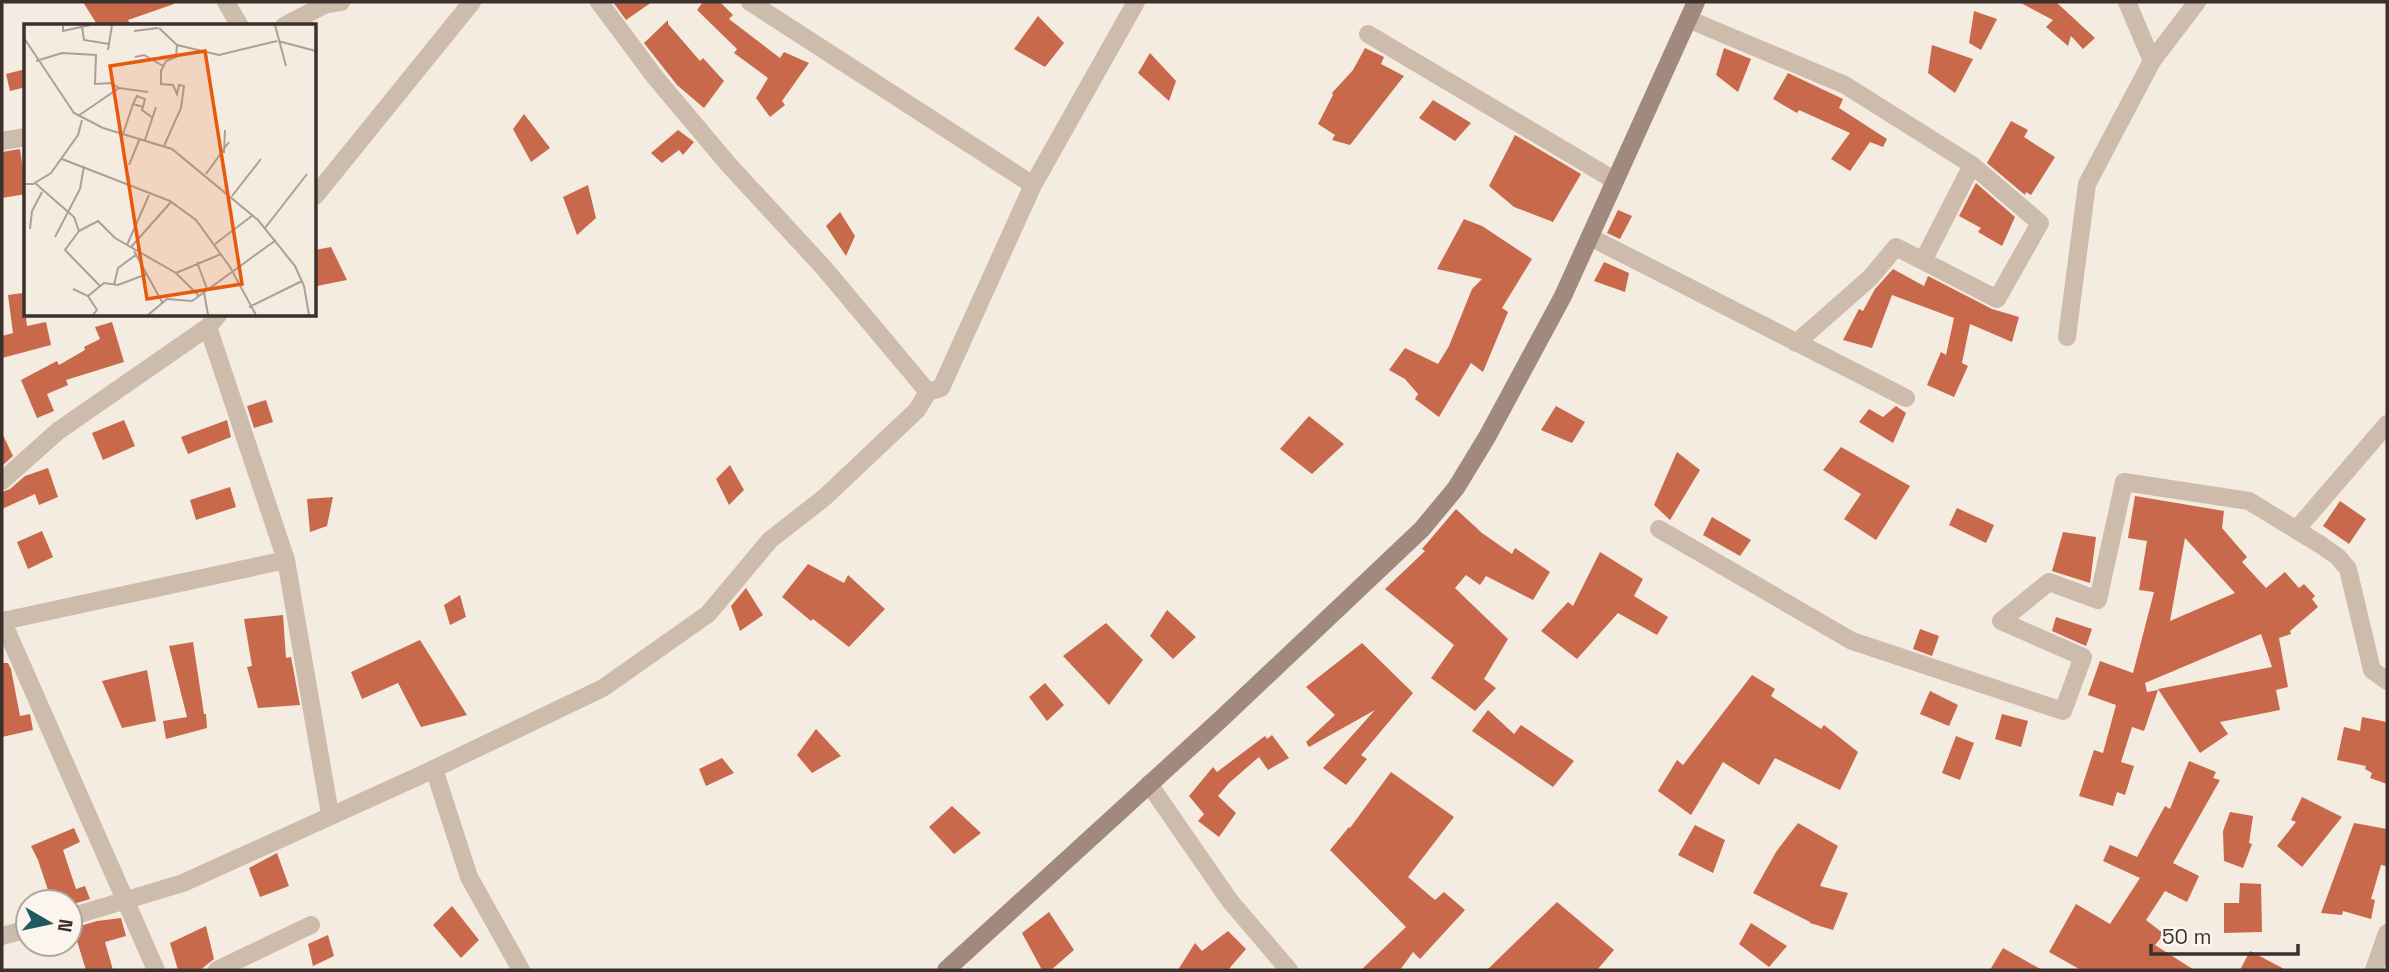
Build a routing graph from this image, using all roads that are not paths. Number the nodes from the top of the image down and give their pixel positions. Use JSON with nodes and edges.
{"nodes":[{"id":1,"x":226,"y":2,"type":"edge"},
{"id":2,"x":341,"y":2,"type":"edge"},
{"id":3,"x":472,"y":2,"type":"edge"},
{"id":4,"x":599,"y":2,"type":"edge"},
{"id":5,"x":750,"y":2,"type":"edge"},
{"id":6,"x":1136,"y":2,"type":"edge"},
{"id":7,"x":1696,"y":2,"type":"edge"},
{"id":8,"x":2127,"y":2,"type":"edge"},
{"id":9,"x":2197,"y":2,"type":"edge"},
{"id":10,"x":1688,"y":19,"type":"junction"},
{"id":11,"x":239,"y":24,"type":"edge"},
{"id":12,"x":288,"y":24,"type":"edge"},
{"id":13,"x":1368,"y":34,"type":"dead end"},
{"id":14,"x":2152,"y":61,"type":"junction"},
{"id":15,"x":24,"y":136,"type":"edge"},
{"id":16,"x":2,"y":141,"type":"edge"},
{"id":17,"x":1972,"y":165,"type":"junction"},
{"id":18,"x":1613,"y":184,"type":"junction"},
{"id":19,"x":1033,"y":185,"type":"junction"},
{"id":20,"x":317,"y":194,"type":"edge"},
{"id":21,"x":1590,"y":237,"type":"junction"},
{"id":22,"x":1923,"y":261,"type":"junction"},
{"id":23,"x":213,"y":321,"type":"edge"},
{"id":24,"x":2067,"y":337,"type":"dead end"},
{"id":25,"x":1796,"y":343,"type":"junction"},
{"id":26,"x":928,"y":392,"type":"junction"},
{"id":27,"x":1906,"y":398,"type":"dead end"},
{"id":28,"x":2387,"y":424,"type":"edge"},
{"id":29,"x":2,"y":481,"type":"edge"},
{"id":30,"x":1658,"y":528,"type":"dead end"},
{"id":31,"x":2297,"y":530,"type":"junction"},
{"id":32,"x":286,"y":560,"type":"junction"},
{"id":33,"x":2,"y":621,"type":"edge"},
{"id":34,"x":2387,"y":681,"type":"edge"},
{"id":35,"x":434,"y":768,"type":"junction"},
{"id":36,"x":1149,"y":785,"type":"junction"},
{"id":37,"x":330,"y":814,"type":"junction"},
{"id":38,"x":125,"y":902,"type":"junction"},
{"id":39,"x":84,"y":913,"type":"edge"},
{"id":40,"x":311,"y":925,"type":"dead end"},
{"id":41,"x":2387,"y":933,"type":"edge"},
{"id":42,"x":156,"y":970,"type":"edge"},
{"id":43,"x":217,"y":970,"type":"edge"},
{"id":44,"x":521,"y":970,"type":"edge"},
{"id":45,"x":946,"y":970,"type":"edge"},
{"id":46,"x":1289,"y":970,"type":"edge"},
{"id":47,"x":2374,"y":970,"type":"edge"}],
"edges":[{"from":1,"to":11,"type":"street"},
{"from":2,"to":12,"type":"street"},
{"from":3,"to":20,"type":"street"},
{"from":4,"to":26,"type":"street"},
{"from":5,"to":19,"type":"street"},
{"from":6,"to":19,"type":"street"},
{"from":7,"to":10,"type":"street"},
{"from":8,"to":14,"type":"street"},
{"from":9,"to":14,"type":"street"},
{"from":10,"to":17,"type":"street"},
{"from":10,"to":18,"type":"street"},
{"from":13,"to":18,"type":"street"},
{"from":14,"to":24,"type":"street"},
{"from":15,"to":16,"type":"street"},
{"from":17,"to":22,"type":"street"},
{"from":17,"to":22,"type":"street"},
{"from":18,"to":21,"type":"street"},
{"from":19,"to":26,"type":"street"},
{"from":21,"to":25,"type":"street"},
{"from":21,"to":36,"type":"street"},
{"from":22,"to":25,"type":"street"},
{"from":23,"to":29,"type":"street"},
{"from":23,"to":32,"type":"street"},
{"from":25,"to":27,"type":"street"},
{"from":26,"to":35,"type":"street"},
{"from":28,"to":31,"type":"street"},
{"from":30,"to":31,"type":"street"},
{"from":31,"to":34,"type":"street"},
{"from":32,"to":33,"type":"street"},
{"from":32,"to":37,"type":"street"},
{"from":33,"to":38,"type":"street"},
{"from":35,"to":37,"type":"street"},
{"from":35,"to":44,"type":"street"},
{"from":36,"to":45,"type":"street"},
{"from":36,"to":46,"type":"street"},
{"from":37,"to":38,"type":"street"},
{"from":38,"to":39,"type":"street"},
{"from":38,"to":42,"type":"street"},
{"from":40,"to":43,"type":"street"},
{"from":41,"to":47,"type":"street"}]}
